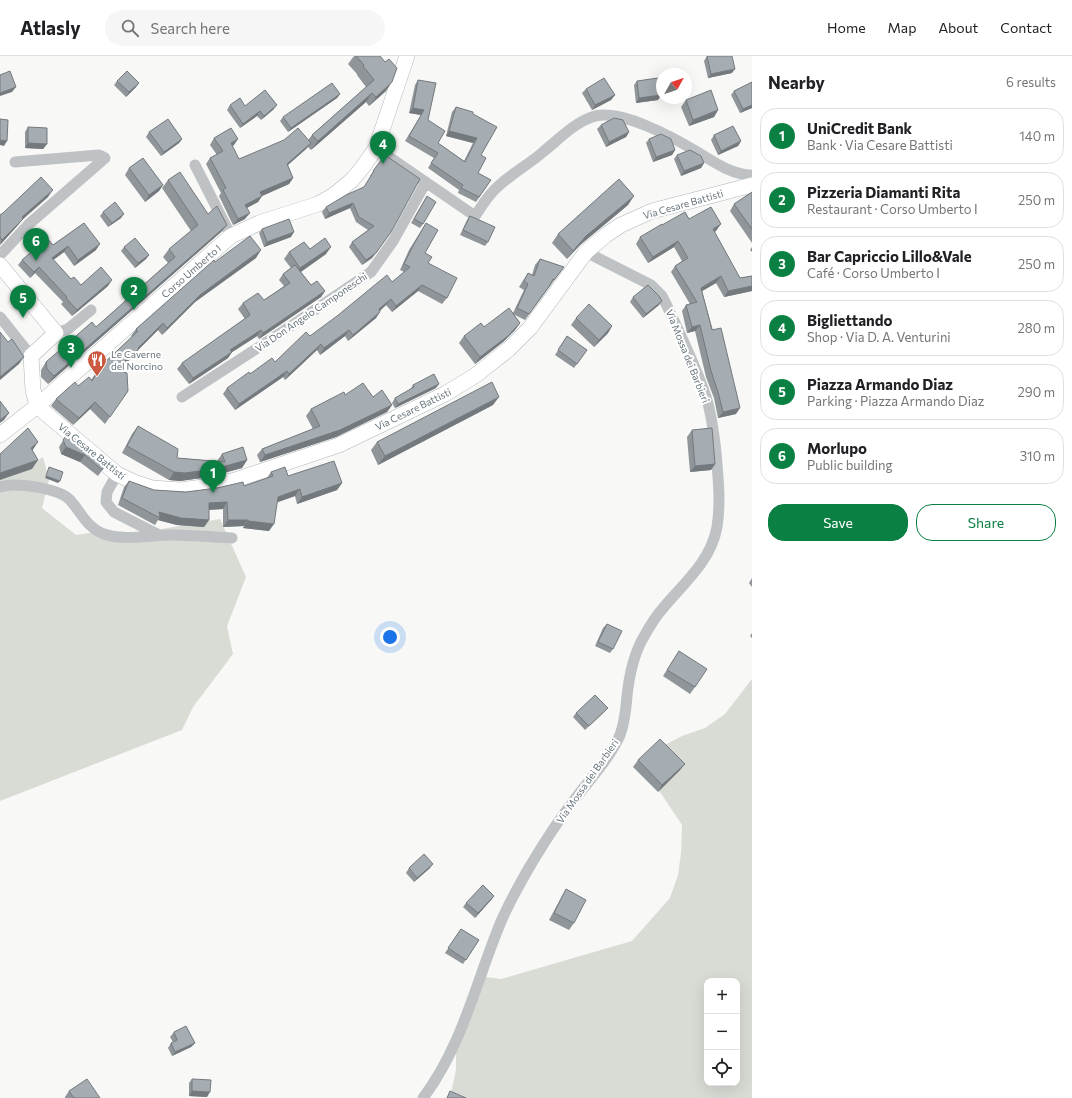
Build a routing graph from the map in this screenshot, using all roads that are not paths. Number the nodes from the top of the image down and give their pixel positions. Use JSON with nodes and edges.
{"nodes":[{"id":1,"x":407,"y":56,"type":"edge"},
{"id":2,"x":376,"y":148,"type":"junction"},
{"id":3,"x":15,"y":162,"type":"dead end"},
{"id":4,"x":195,"y":165,"type":"dead end"},
{"id":5,"x":752,"y":175,"type":"edge"},
{"id":6,"x":426,"y":182,"type":"junction"},
{"id":7,"x":752,"y":185,"type":"edge"},
{"id":8,"x":231,"y":236,"type":"junction"},
{"id":9,"x":586,"y":252,"type":"junction"},
{"id":10,"x":0,"y":255,"type":"edge"},
{"id":11,"x":0,"y":265,"type":"edge"},
{"id":12,"x":91,"y":310,"type":"dead end"},
{"id":13,"x":0,"y":317,"type":"edge"},
{"id":14,"x":56,"y":333,"type":"junction"},
{"id":15,"x":31,"y":356,"type":"junction"},
{"id":16,"x":182,"y":397,"type":"dead end"},
{"id":17,"x":37,"y":406,"type":"junction"},
{"id":18,"x":0,"y":435,"type":"edge"},
{"id":19,"x":117,"y":474,"type":"junction"},
{"id":20,"x":0,"y":487,"type":"edge"},
{"id":21,"x":160,"y":535,"type":"junction"},
{"id":22,"x":232,"y":538,"type":"dead end"},
{"id":23,"x":423,"y":1098,"type":"edge"}],
"edges":[{"from":1,"to":2,"type":"street","name":"Corso Umberto I"},
{"from":2,"to":6,"type":"street"},
{"from":2,"to":8,"type":"street","name":"Corso Umberto I"},
{"from":3,"to":10,"type":"street"},
{"from":4,"to":8,"type":"street"},
{"from":5,"to":6,"type":"street"},
{"from":6,"to":16,"type":"street","name":"Via Don Angelo Camponeschi"},
{"from":7,"to":9,"type":"street","name":"Via Cesare Battisti"},
{"from":8,"to":17,"type":"street","name":"Corso Umberto I"},
{"from":9,"to":19,"type":"street","name":"Via Cesare Battisti"},
{"from":9,"to":23,"type":"street","name":"Via Mossa dei Barbieri"},
{"from":11,"to":14,"type":"street"},
{"from":12,"to":14,"type":"street"},
{"from":13,"to":15,"type":"street"},
{"from":14,"to":15,"type":"street"},
{"from":15,"to":17,"type":"street"},
{"from":17,"to":18,"type":"street","name":"Corso Umberto I"},
{"from":17,"to":19,"type":"street","name":"Via Cesare Battisti"},
{"from":19,"to":21,"type":"street"},
{"from":20,"to":21,"type":"street"},
{"from":21,"to":22,"type":"street"}]}
